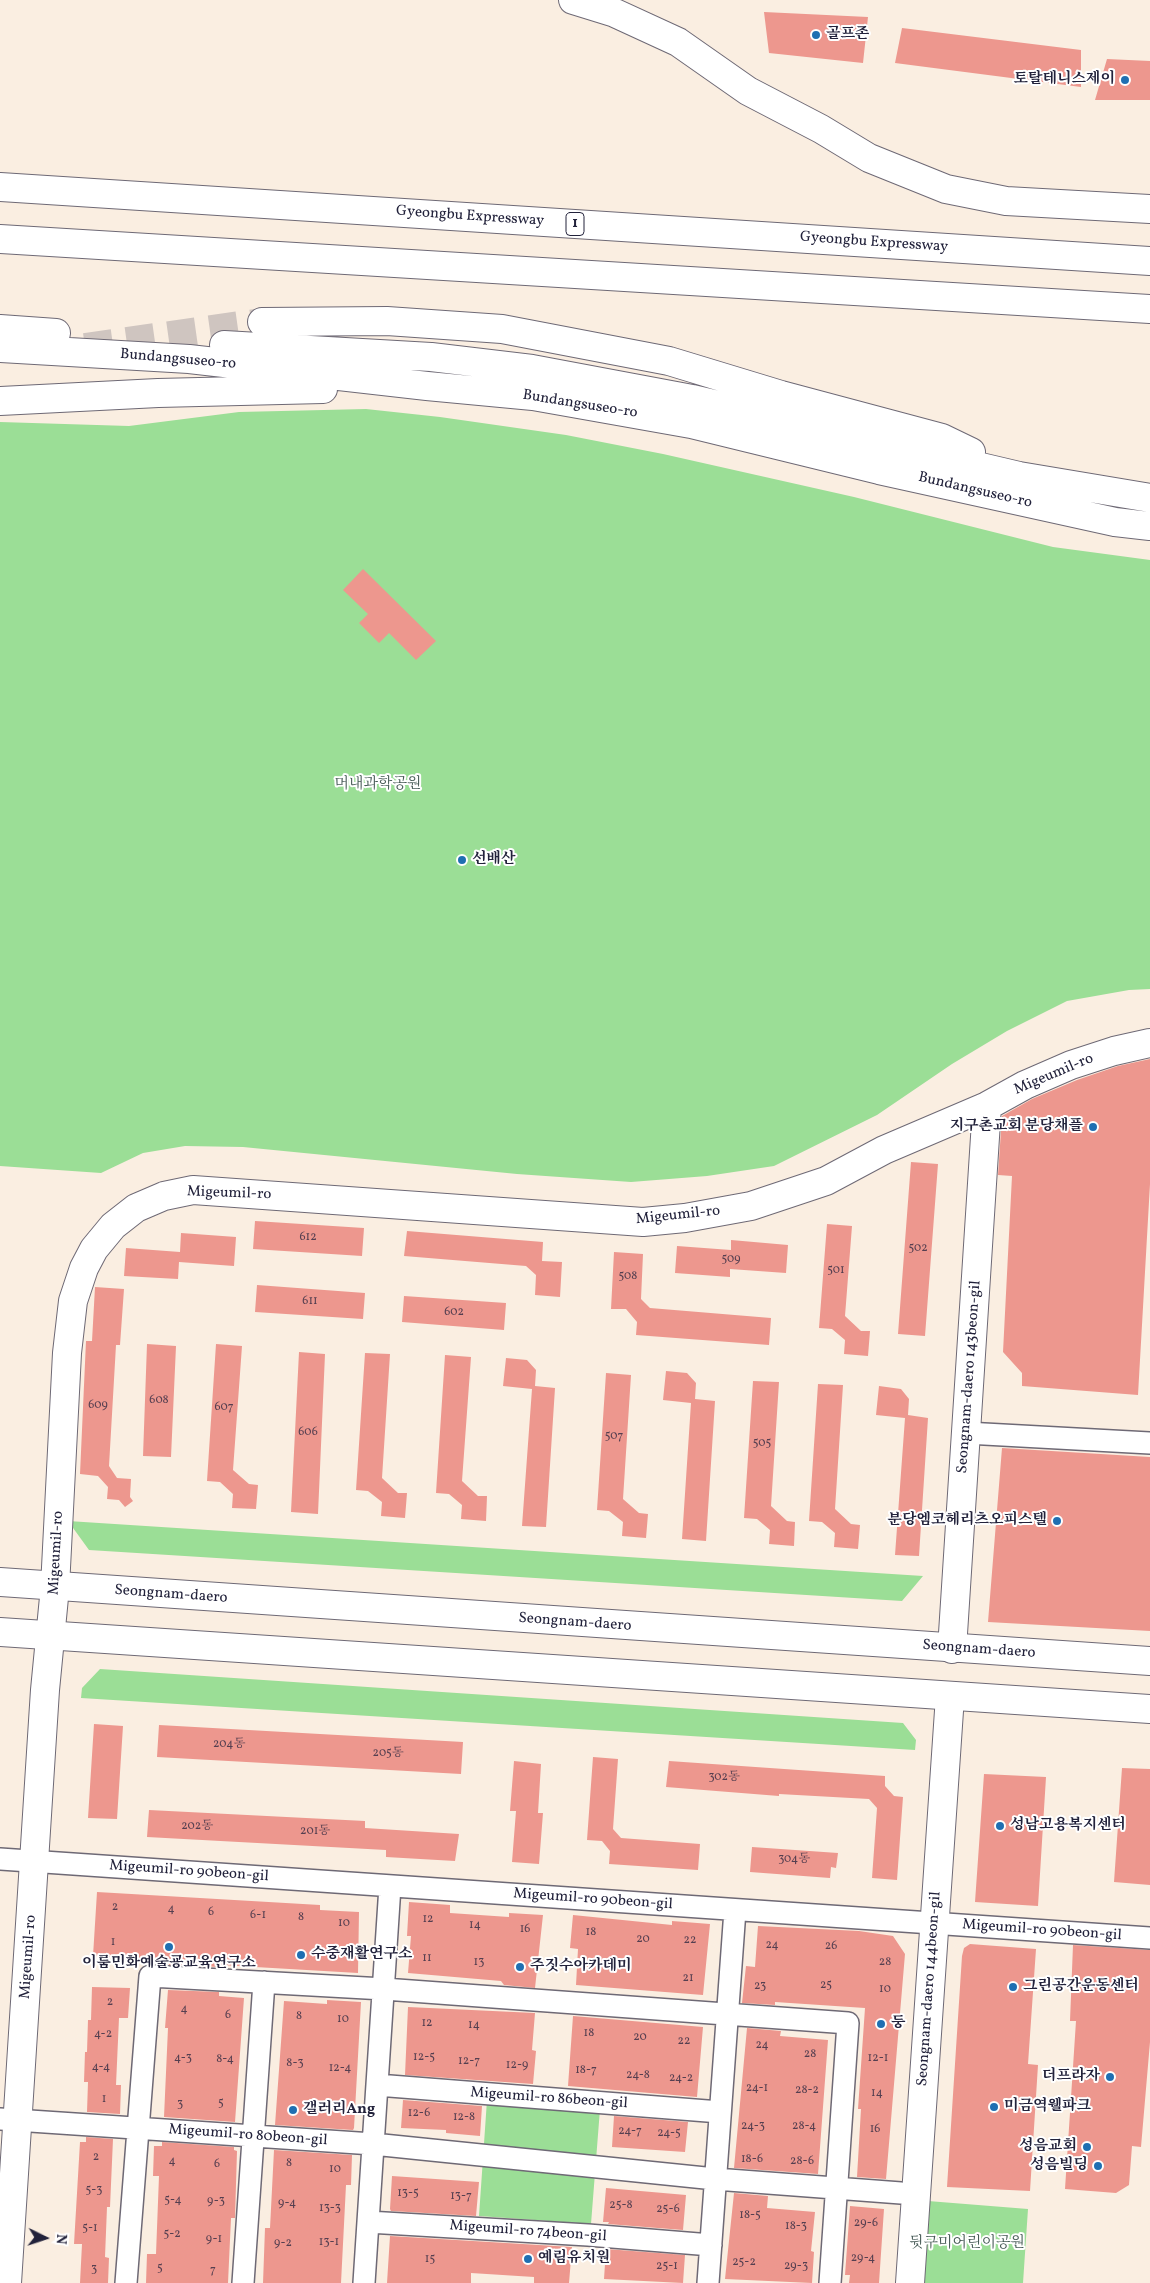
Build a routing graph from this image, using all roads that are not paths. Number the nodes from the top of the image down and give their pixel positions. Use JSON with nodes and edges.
{"nodes":[{"id":1,"x":573,"y":0,"type":"edge"},
{"id":2,"x":0,"y":187,"type":"edge"},
{"id":3,"x":1150,"y":209,"type":"edge"},
{"id":4,"x":0,"y":239,"type":"edge"},
{"id":5,"x":1150,"y":261,"type":"edge"},
{"id":6,"x":1150,"y":309,"type":"edge"},
{"id":7,"x":262,"y":322,"type":"tunnel mouth"},
{"id":8,"x":0,"y":329,"type":"edge"},
{"id":9,"x":0,"y":348,"type":"edge"},
{"id":10,"x":427,"y":386,"type":"junction"},
{"id":11,"x":0,"y":401,"type":"edge"},
{"id":12,"x":1019,"y":476,"type":"junction"},
{"id":13,"x":1150,"y":498,"type":"edge"},
{"id":14,"x":1150,"y":526,"type":"edge"},
{"id":15,"x":1150,"y":1043,"type":"edge"},
{"id":16,"x":987,"y":1106,"type":"junction"},
{"id":17,"x":966,"y":1433,"type":"junction"},
{"id":18,"x":1150,"y":1443,"type":"edge"},
{"id":19,"x":0,"y":1582,"type":"edge"},
{"id":20,"x":55,"y":1587,"type":"junction"},
{"id":21,"x":0,"y":1632,"type":"edge"},
{"id":22,"x":51,"y":1635,"type":"junction"},
{"id":23,"x":952,"y":1648,"type":"junction"},
{"id":24,"x":1150,"y":1661,"type":"edge"},
{"id":25,"x":950,"y":1696,"type":"junction"},
{"id":26,"x":1150,"y":1709,"type":"edge"},
{"id":27,"x":0,"y":1860,"type":"edge"},
{"id":28,"x":35,"y":1862,"type":"junction"},
{"id":29,"x":390,"y":1886,"type":"junction"},
{"id":30,"x":735,"y":1910,"type":"junction"},
{"id":31,"x":934,"y":1924,"type":"junction"},
{"id":32,"x":1150,"y":1938,"type":"edge"},
{"id":33,"x":264,"y":1982,"type":"junction"},
{"id":34,"x":384,"y":1989,"type":"junction"},
{"id":35,"x":727,"y":2015,"type":"junction"},
{"id":36,"x":377,"y":2085,"type":"junction"},
{"id":37,"x":720,"y":2112,"type":"junction"},
{"id":38,"x":9,"y":2120,"type":"edge"},
{"id":39,"x":138,"y":2129,"type":"junction"},
{"id":40,"x":253,"y":2136,"type":"junction"},
{"id":41,"x":373,"y":2144,"type":"junction"},
{"id":42,"x":715,"y":2179,"type":"junction"},
{"id":43,"x":837,"y":2188,"type":"junction"},
{"id":44,"x":901,"y":2194,"type":"dead end"},
{"id":45,"x":368,"y":2222,"type":"junction"},
{"id":46,"x":711,"y":2245,"type":"junction"},
{"id":47,"x":7,"y":2283,"type":"edge"},
{"id":48,"x":126,"y":2283,"type":"edge"},
{"id":49,"x":243,"y":2283,"type":"edge"},
{"id":50,"x":364,"y":2283,"type":"edge"},
{"id":51,"x":708,"y":2283,"type":"edge"},
{"id":52,"x":830,"y":2283,"type":"edge"},
{"id":53,"x":910,"y":2283,"type":"edge"}],
"edges":[{"from":1,"to":3,"type":"main road"},
{"from":2,"to":5,"type":"main road","name":"Gyeongbu Expressway","number":"1"},
{"from":4,"to":6,"type":"main road"},
{"from":7,"to":12,"type":"main road"},
{"from":8,"to":12,"type":"main road","name":"Bundangsuseo-ro"},
{"from":9,"to":10,"type":"main road","name":"Bundangsuseo-ro"},
{"from":10,"to":11,"type":"main road"},
{"from":10,"to":14,"type":"main road","name":"Bundangsuseo-ro"},
{"from":12,"to":13,"type":"main road","name":"Bundangsuseo-ro"},
{"from":15,"to":16,"type":"main road","name":"Migeumil-ro"},
{"from":16,"to":17,"type":"main road","name":"Seongnam-daero 143beon-gil"},
{"from":16,"to":20,"type":"main road","name":"Migeumil-ro"},
{"from":17,"to":18,"type":"street"},
{"from":17,"to":23,"type":"main road","name":"Seongnam-daero 143beon-gil"},
{"from":19,"to":20,"type":"main road","name":"Seongnam-daero"},
{"from":20,"to":22,"type":"main road","name":"Migeumil-ro"},
{"from":20,"to":23,"type":"main road","name":"Seongnam-daero"},
{"from":21,"to":22,"type":"main road"},
{"from":22,"to":25,"type":"main road"},
{"from":22,"to":28,"type":"main road","name":"Migeumil-ro"},
{"from":23,"to":24,"type":"main road","name":"Seongnam-daero"},
{"from":25,"to":26,"type":"main road"},
{"from":25,"to":31,"type":"main road","name":"Seongnam-daero 144beon-gil"},
{"from":27,"to":28,"type":"street","name":"Migeumil-ro 90beon-gil"},
{"from":28,"to":29,"type":"street","name":"Migeumil-ro 90beon-gil"},
{"from":28,"to":38,"type":"main road","name":"Migeumil-ro"},
{"from":29,"to":30,"type":"street","name":"Migeumil-ro 90beon-gil"},
{"from":29,"to":34,"type":"street"},
{"from":30,"to":31,"type":"street","name":"Migeumil-ro 90beon-gil"},
{"from":30,"to":35,"type":"street"},
{"from":31,"to":32,"type":"street","name":"Migeumil-ro 90beon-gil"},
{"from":31,"to":53,"type":"main road","name":"Seongnam-daero 144beon-gil"},
{"from":33,"to":34,"type":"street"},
{"from":33,"to":39,"type":"street"},
{"from":33,"to":40,"type":"street"},
{"from":34,"to":35,"type":"street"},
{"from":34,"to":36,"type":"street"},
{"from":35,"to":37,"type":"street"},
{"from":35,"to":43,"type":"street"},
{"from":36,"to":37,"type":"street","name":"Migeumil-ro 86beon-gil"},
{"from":36,"to":41,"type":"street"},
{"from":37,"to":42,"type":"street"},
{"from":38,"to":39,"type":"street","name":"Migeumil-ro 80beon-gil"},
{"from":38,"to":47,"type":"main road","name":"Migeumil-ro"},
{"from":39,"to":40,"type":"street","name":"Migeumil-ro 80beon-gil"},
{"from":39,"to":48,"type":"street"},
{"from":40,"to":41,"type":"street","name":"Migeumil-ro 80beon-gil"},
{"from":40,"to":49,"type":"street"},
{"from":41,"to":42,"type":"street","name":"Migeumil-ro 80beon-gil"},
{"from":41,"to":45,"type":"street"},
{"from":42,"to":43,"type":"street"},
{"from":42,"to":46,"type":"street"},
{"from":43,"to":44,"type":"street"},
{"from":43,"to":52,"type":"street"},
{"from":45,"to":46,"type":"street","name":"Migeumil-ro 74beon-gil"},
{"from":45,"to":50,"type":"street"},
{"from":46,"to":51,"type":"street"}]}
